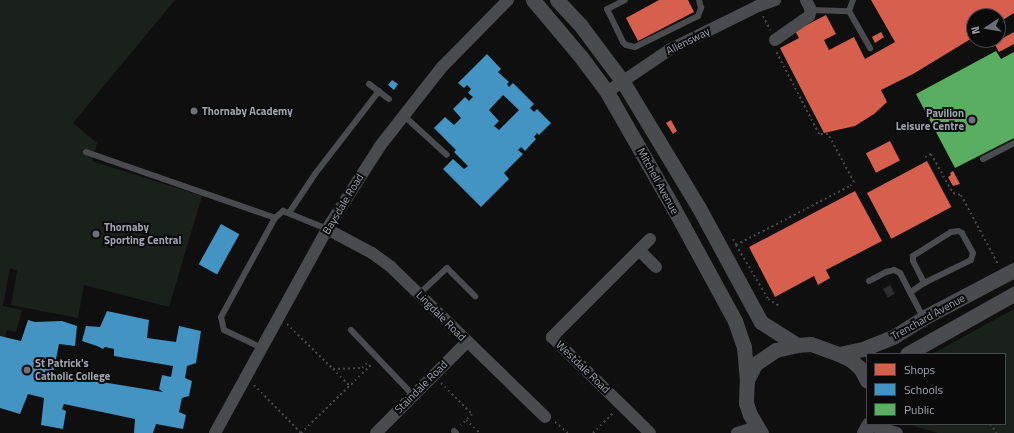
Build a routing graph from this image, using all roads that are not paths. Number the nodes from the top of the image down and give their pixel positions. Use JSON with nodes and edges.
{"nodes":[{"id":1,"x":508,"y":0,"type":"edge"},
{"id":2,"x":533,"y":0,"type":"edge"},
{"id":3,"x":557,"y":0,"type":"edge"},
{"id":4,"x":625,"y":0,"type":"edge"},
{"id":5,"x":698,"y":0,"type":"edge"},
{"id":6,"x":775,"y":0,"type":"edge"},
{"id":7,"x":853,"y":0,"type":"edge"},
{"id":8,"x":809,"y":5,"type":"edge"},
{"id":9,"x":849,"y":11,"type":"junction"},
{"id":10,"x":775,"y":40,"type":"road end"},
{"id":11,"x":870,"y":48,"type":"dead end"},
{"id":12,"x":623,"y":82,"type":"junction"},
{"id":13,"x":369,"y":84,"type":"dead end"},
{"id":14,"x":379,"y":91,"type":"junction"},
{"id":15,"x":607,"y":92,"type":"junction"},
{"id":16,"x":389,"y":99,"type":"dead end"},
{"id":17,"x":403,"y":115,"type":"junction"},
{"id":18,"x":1014,"y":143,"type":"edge"},
{"id":19,"x":86,"y":152,"type":"dead end"},
{"id":20,"x":447,"y":155,"type":"dead end"},
{"id":21,"x":983,"y":159,"type":"dead end"},
{"id":22,"x":289,"y":213,"type":"junction"},
{"id":23,"x":275,"y":218,"type":"junction"},
{"id":24,"x":327,"y":229,"type":"junction"},
{"id":25,"x":650,"y":239,"type":"dead end"},
{"id":26,"x":639,"y":250,"type":"junction"},
{"id":27,"x":656,"y":267,"type":"dead end"},
{"id":28,"x":1009,"y":273,"type":"edge"},
{"id":29,"x":869,"y":281,"type":"dead end"},
{"id":30,"x":924,"y":283,"type":"junction"},
{"id":31,"x":911,"y":292,"type":"junction"},
{"id":32,"x":419,"y":294,"type":"junction"},
{"id":33,"x":1014,"y":294,"type":"edge"},
{"id":34,"x":475,"y":296,"type":"dead end"},
{"id":35,"x":923,"y":318,"type":"junction"},
{"id":36,"x":351,"y":330,"type":"dead end"},
{"id":37,"x":467,"y":342,"type":"junction"},
{"id":38,"x":797,"y":345,"type":"junction"},
{"id":39,"x":262,"y":348,"type":"junction"},
{"id":40,"x":909,"y":353,"type":"edge"},
{"id":41,"x":839,"y":354,"type":"junction"},
{"id":42,"x":866,"y":379,"type":"edge"},
{"id":43,"x":747,"y":380,"type":"junction"},
{"id":44,"x":413,"y":394,"type":"junction"},
{"id":45,"x":545,"y":417,"type":"road end"},
{"id":46,"x":867,"y":427,"type":"edge"},
{"id":47,"x":759,"y":430,"type":"edge"},
{"id":48,"x":215,"y":433,"type":"edge"},
{"id":49,"x":376,"y":433,"type":"edge"},
{"id":50,"x":650,"y":433,"type":"edge"},
{"id":51,"x":736,"y":433,"type":"edge"},
{"id":52,"x":897,"y":433,"type":"edge"}],
"edges":[{"from":1,"to":17,"type":"street","name":"Baysdale Road"},
{"from":2,"to":15,"type":"street","name":"Mitchell Avenue"},
{"from":3,"to":12,"type":"street","name":"Mitchell Avenue"},
{"from":4,"to":5,"type":"lane"},
{"from":6,"to":12,"type":"street","name":"Allensway"},
{"from":7,"to":9,"type":"lane"},
{"from":8,"to":9,"type":"lane"},
{"from":8,"to":10,"type":"street"},
{"from":9,"to":11,"type":"lane"},
{"from":12,"to":15,"type":"street","name":"Allensway"},
{"from":12,"to":38,"type":"street","name":"Mitchell Avenue"},
{"from":13,"to":14,"type":"lane"},
{"from":14,"to":16,"type":"lane"},
{"from":14,"to":22,"type":"lane"},
{"from":15,"to":43,"type":"street","name":"Mitchell Avenue"},
{"from":17,"to":20,"type":"lane"},
{"from":17,"to":24,"type":"street","name":"Baysdale Road"},
{"from":18,"to":21,"type":"lane"},
{"from":19,"to":23,"type":"lane"},
{"from":22,"to":23,"type":"lane"},
{"from":22,"to":24,"type":"lane"},
{"from":23,"to":39,"type":"lane"},
{"from":24,"to":32,"type":"street","name":"Lingdale Road"},
{"from":24,"to":39,"type":"street","name":"Baysdale Road"},
{"from":25,"to":26,"type":"street","name":"Westdale Road"},
{"from":26,"to":27,"type":"street"},
{"from":26,"to":50,"type":"street","name":"Westdale Road"},
{"from":28,"to":35,"type":"street","name":"Trenchard Avenue"},
{"from":29,"to":31,"type":"lane"},
{"from":30,"to":30,"type":"lane"},
{"from":30,"to":31,"type":"lane"},
{"from":31,"to":35,"type":"lane"},
{"from":32,"to":34,"type":"lane"},
{"from":32,"to":37,"type":"street","name":"Lingdale Road"},
{"from":33,"to":40,"type":"street","name":"Trenchard Avenue"},
{"from":35,"to":41,"type":"street","name":"Trenchard Avenue"},
{"from":36,"to":44,"type":"lane"},
{"from":37,"to":44,"type":"street","name":"Staindale Road"},
{"from":37,"to":45,"type":"street","name":"Lingdale Road"},
{"from":38,"to":41,"type":"street","name":"Mitchell Avenue"},
{"from":38,"to":43,"type":"street","name":"Mitchell Avenue"},
{"from":39,"to":48,"type":"street","name":"Baysdale Road"},
{"from":41,"to":42,"type":"street","name":"Mitchell Avenue"},
{"from":43,"to":47,"type":"street","name":"Mitchell Avenue"},
{"from":44,"to":49,"type":"street","name":"Staindale Road"},
{"from":46,"to":52,"type":"street"},
{"from":47,"to":51,"type":"street"}]}
